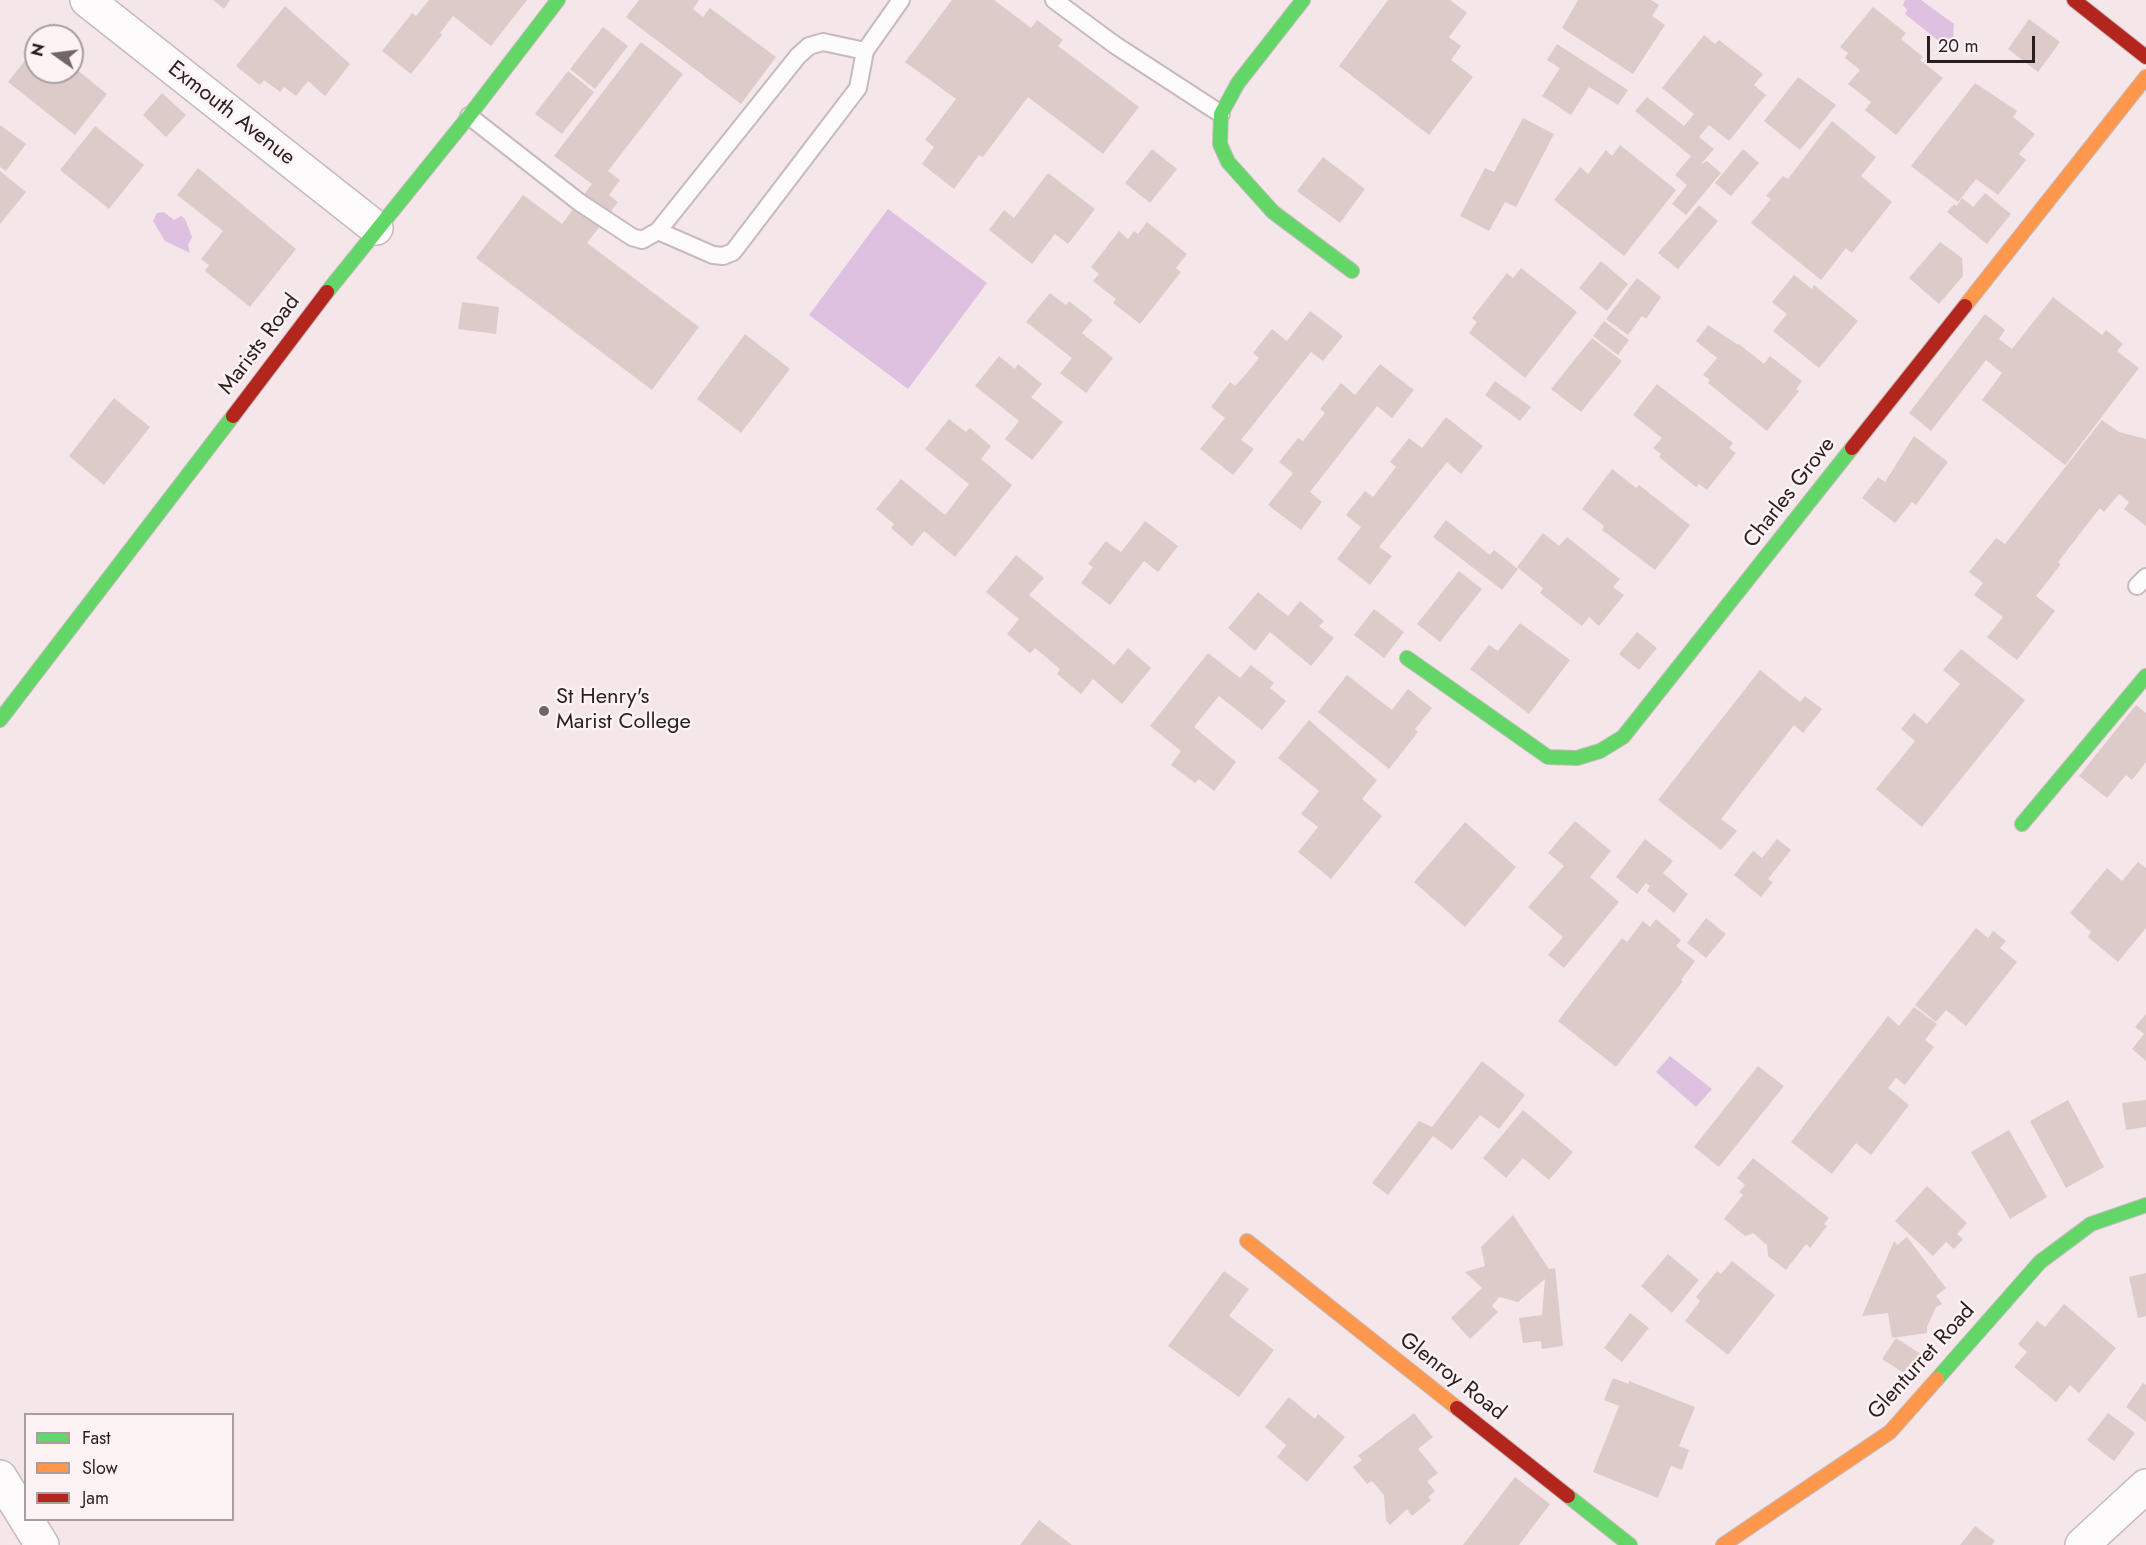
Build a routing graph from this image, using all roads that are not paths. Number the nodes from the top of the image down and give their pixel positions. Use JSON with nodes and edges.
{"nodes":[{"id":1,"x":87,"y":0,"type":"edge"},
{"id":2,"x":558,"y":0,"type":"edge"},
{"id":3,"x":901,"y":0,"type":"edge"},
{"id":4,"x":1054,"y":0,"type":"edge"},
{"id":5,"x":1304,"y":0,"type":"edge"},
{"id":6,"x":2073,"y":0,"type":"edge"},
{"id":7,"x":865,"y":51,"type":"junction"},
{"id":8,"x":2146,"y":57,"type":"edge"},
{"id":9,"x":2146,"y":77,"type":"edge"},
{"id":10,"x":1221,"y":114,"type":"junction"},
{"id":11,"x":469,"y":116,"type":"junction"},
{"id":12,"x":376,"y":228,"type":"junction"},
{"id":13,"x":658,"y":231,"type":"junction"},
{"id":14,"x":1352,"y":271,"type":"dead end"},
{"id":15,"x":1407,"y":658,"type":"dead end"},
{"id":16,"x":2146,"y":676,"type":"edge"},
{"id":17,"x":0,"y":720,"type":"edge"},
{"id":18,"x":2022,"y":824,"type":"dead end"},
{"id":19,"x":2146,"y":1205,"type":"edge"},
{"id":20,"x":1247,"y":1242,"type":"dead end"},
{"id":21,"x":0,"y":1477,"type":"edge"},
{"id":22,"x":2146,"y":1486,"type":"edge"},
{"id":23,"x":24,"y":1516,"type":"edge"},
{"id":24,"x":27,"y":1521,"type":"edge"},
{"id":25,"x":42,"y":1545,"type":"edge"},
{"id":26,"x":1630,"y":1545,"type":"edge"},
{"id":27,"x":1723,"y":1545,"type":"edge"},
{"id":28,"x":2082,"y":1545,"type":"edge"}],
"edges":[{"from":1,"to":12,"type":"street","name":"Exmouth Avenue"},
{"from":2,"to":11,"type":"street","name":"Marists Road"},
{"from":3,"to":7,"type":"lane"},
{"from":4,"to":10,"type":"lane"},
{"from":5,"to":10,"type":"street"},
{"from":6,"to":8,"type":"street"},
{"from":7,"to":13,"type":"lane"},
{"from":7,"to":13,"type":"lane"},
{"from":9,"to":15,"type":"street","name":"Charles Grove"},
{"from":10,"to":14,"type":"street"},
{"from":11,"to":12,"type":"street","name":"Marists Road"},
{"from":11,"to":13,"type":"lane"},
{"from":12,"to":17,"type":"street","name":"Marists Road"},
{"from":16,"to":18,"type":"street"},
{"from":19,"to":27,"type":"street","name":"Glenturret Road"},
{"from":20,"to":26,"type":"street","name":"Glenroy Road"},
{"from":21,"to":23,"type":"street"},
{"from":22,"to":28,"type":"street"},
{"from":24,"to":25,"type":"street"}]}
